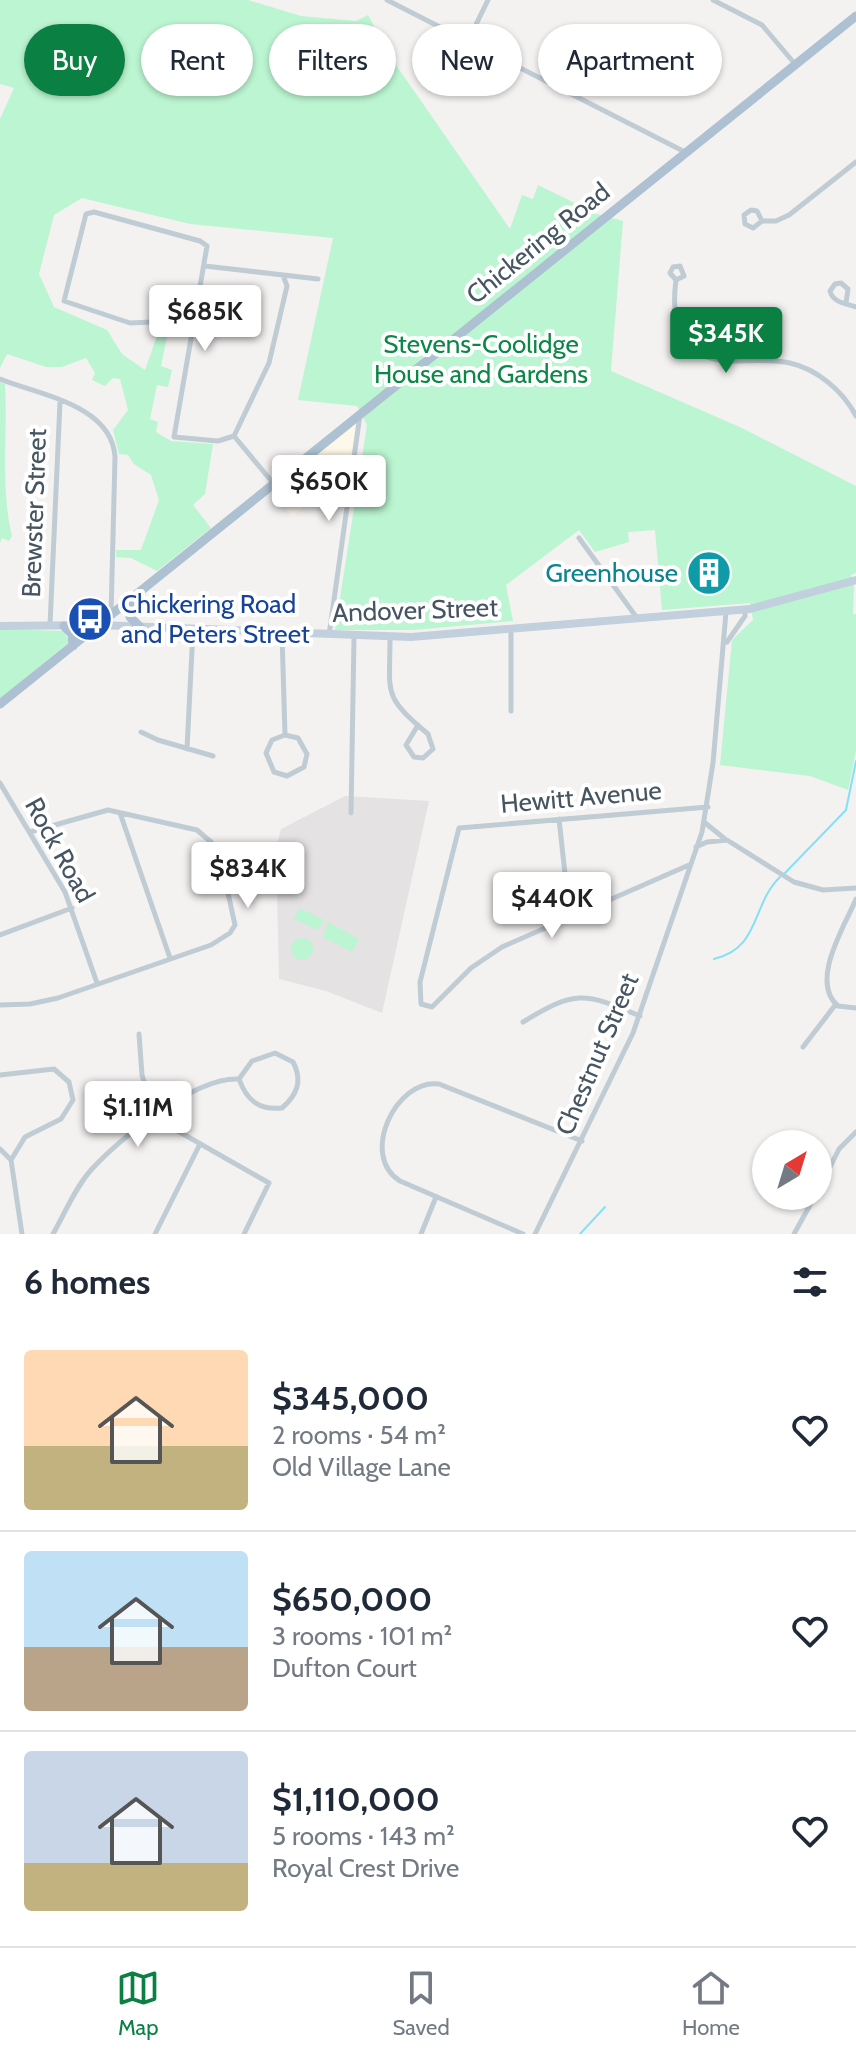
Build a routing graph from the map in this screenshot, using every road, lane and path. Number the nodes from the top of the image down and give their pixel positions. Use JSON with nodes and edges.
{"nodes":[{"id":1,"x":387,"y":0,"type":"edge"},
{"id":2,"x":488,"y":0,"type":"edge"},
{"id":3,"x":713,"y":0,"type":"edge"},
{"id":4,"x":856,"y":16,"type":"edge"},
{"id":5,"x":434,"y":24,"type":"edge"},
{"id":6,"x":476,"y":24,"type":"edge"},
{"id":7,"x":795,"y":64,"type":"junction"},
{"id":8,"x":522,"y":68,"type":"edge"},
{"id":9,"x":686,"y":152,"type":"junction"},
{"id":10,"x":856,"y":162,"type":"edge"},
{"id":11,"x":762,"y":221,"type":"dead end"},
{"id":12,"x":205,"y":266,"type":"junction"},
{"id":13,"x":284,"y":278,"type":"junction"},
{"id":14,"x":318,"y":279,"type":"dead end"},
{"id":15,"x":676,"y":280,"type":"dead end"},
{"id":16,"x":846,"y":303,"type":"dead end"},
{"id":17,"x":856,"y":307,"type":"edge"},
{"id":18,"x":196,"y":320,"type":"junction"},
{"id":19,"x":0,"y":379,"type":"edge"},
{"id":20,"x":60,"y":402,"type":"junction"},
{"id":21,"x":360,"y":414,"type":"junction"},
{"id":22,"x":856,"y":416,"type":"edge"},
{"id":23,"x":234,"y":436,"type":"junction"},
{"id":24,"x":274,"y":484,"type":"junction"},
{"id":25,"x":579,"y":538,"type":"dead end"},
{"id":26,"x":856,"y":580,"type":"edge"},
{"id":27,"x":623,"y":597,"type":"junction"},
{"id":28,"x":130,"y":600,"type":"junction"},
{"id":29,"x":745,"y":610,"type":"junction"},
{"id":30,"x":726,"y":612,"type":"junction"},
{"id":31,"x":111,"y":615,"type":"junction"},
{"id":32,"x":637,"y":618,"type":"junction"},
{"id":33,"x":620,"y":619,"type":"junction"},
{"id":34,"x":98,"y":625,"type":"junction"},
{"id":35,"x":0,"y":626,"type":"edge"},
{"id":36,"x":50,"y":626,"type":"junction"},
{"id":37,"x":64,"y":626,"type":"junction"},
{"id":38,"x":141,"y":628,"type":"junction"},
{"id":39,"x":511,"y":628,"type":"junction"},
{"id":40,"x":193,"y":630,"type":"junction"},
{"id":41,"x":282,"y":634,"type":"junction"},
{"id":42,"x":329,"y":636,"type":"junction"},
{"id":43,"x":354,"y":637,"type":"junction"},
{"id":44,"x":390,"y":638,"type":"junction"},
{"id":45,"x":73,"y":646,"type":"junction"},
{"id":46,"x":724,"y":650,"type":"junction"},
{"id":47,"x":0,"y":704,"type":"edge"},
{"id":48,"x":511,"y":711,"type":"dead end"},
{"id":49,"x":418,"y":725,"type":"junction"},
{"id":50,"x":141,"y":732,"type":"dead end"},
{"id":51,"x":285,"y":735,"type":"junction"},
{"id":52,"x":187,"y":749,"type":"junction"},
{"id":53,"x":213,"y":756,"type":"dead end"},
{"id":54,"x":0,"y":783,"type":"edge"},
{"id":55,"x":708,"y":807,"type":"junction"},
{"id":56,"x":120,"y":812,"type":"junction"},
{"id":57,"x":351,"y":813,"type":"dead end"},
{"id":58,"x":559,"y":819,"type":"junction"},
{"id":59,"x":704,"y":822,"type":"junction"},
{"id":60,"x":30,"y":832,"type":"junction"},
{"id":61,"x":727,"y":840,"type":"junction"},
{"id":62,"x":696,"y":847,"type":"junction"},
{"id":63,"x":689,"y":865,"type":"junction"},
{"id":64,"x":565,"y":874,"type":"dead end"},
{"id":65,"x":856,"y":888,"type":"edge"},
{"id":66,"x":856,"y":899,"type":"edge"},
{"id":67,"x":72,"y":908,"type":"junction"},
{"id":68,"x":0,"y":935,"type":"edge"},
{"id":69,"x":170,"y":958,"type":"junction"},
{"id":70,"x":97,"y":983,"type":"junction"},
{"id":71,"x":836,"y":1004,"type":"junction"},
{"id":72,"x":0,"y":1005,"type":"edge"},
{"id":73,"x":856,"y":1008,"type":"edge"},
{"id":74,"x":640,"y":1016,"type":"junction"},
{"id":75,"x":523,"y":1022,"type":"dead end"},
{"id":76,"x":139,"y":1034,"type":"dead end"},
{"id":77,"x":803,"y":1047,"type":"dead end"},
{"id":78,"x":0,"y":1075,"type":"edge"},
{"id":79,"x":239,"y":1079,"type":"junction"},
{"id":80,"x":155,"y":1118,"type":"junction"},
{"id":81,"x":856,"y":1132,"type":"edge"},
{"id":82,"x":582,"y":1141,"type":"junction"},
{"id":83,"x":200,"y":1144,"type":"junction"},
{"id":84,"x":0,"y":1149,"type":"edge"},
{"id":85,"x":11,"y":1160,"type":"junction"},
{"id":86,"x":832,"y":1163,"type":"edge"},
{"id":87,"x":436,"y":1197,"type":"junction"},
{"id":88,"x":808,"y":1210,"type":"edge"},
{"id":89,"x":22,"y":1234,"type":"edge"},
{"id":90,"x":53,"y":1234,"type":"edge"},
{"id":91,"x":155,"y":1234,"type":"edge"},
{"id":92,"x":244,"y":1234,"type":"edge"},
{"id":93,"x":421,"y":1234,"type":"edge"},
{"id":94,"x":523,"y":1234,"type":"edge"},
{"id":95,"x":535,"y":1234,"type":"edge"},
{"id":96,"x":794,"y":1234,"type":"edge"}],
"edges":[{"from":1,"to":5,"type":"street"},
{"from":2,"to":6,"type":"street"},
{"from":3,"to":7,"type":"street"},
{"from":4,"to":7,"type":"main road","name":"Chickering Road"},
{"from":7,"to":9,"type":"main road","name":"Chickering Road"},
{"from":8,"to":9,"type":"street"},
{"from":9,"to":21,"type":"main road","name":"Chickering Road"},
{"from":10,"to":11,"type":"street"},
{"from":12,"to":13,"type":"street"},
{"from":12,"to":18,"type":"street"},
{"from":12,"to":18,"type":"street"},
{"from":13,"to":14,"type":"street"},
{"from":13,"to":23,"type":"street"},
{"from":15,"to":22,"type":"street"},
{"from":16,"to":17,"type":"street"},
{"from":18,"to":23,"type":"street"},
{"from":19,"to":20,"type":"street"},
{"from":20,"to":31,"type":"street"},
{"from":20,"to":36,"type":"street","name":"Brewster Street"},
{"from":21,"to":24,"type":"main road","name":"Chickering Road"},
{"from":21,"to":42,"type":"street"},
{"from":23,"to":24,"type":"street"},
{"from":24,"to":28,"type":"main road","name":"Chickering Road"},
{"from":25,"to":27,"type":"street"},
{"from":26,"to":29,"type":"main road","name":"Andover Street"},
{"from":27,"to":32,"type":"street"},
{"from":27,"to":33,"type":"street"},
{"from":28,"to":31,"type":"main road","name":"Chickering Road"},
{"from":28,"to":38,"type":"main road"},
{"from":29,"to":30,"type":"main road","name":"Andover Street"},
{"from":29,"to":46,"type":"street","name":"Chestnut Street"},
{"from":30,"to":32,"type":"main road","name":"Andover Street"},
{"from":30,"to":46,"type":"street","name":"Chestnut Street"},
{"from":31,"to":34,"type":"main road","name":"Chickering Road"},
{"from":32,"to":33,"type":"main road","name":"Andover Street"},
{"from":33,"to":39,"type":"main road","name":"Andover Street"},
{"from":34,"to":37,"type":"main road","name":"Andover Street"},
{"from":34,"to":38,"type":"main road","name":"Andover Street"},
{"from":34,"to":45,"type":"main road"},
{"from":35,"to":36,"type":"main road","name":"Andover Street"},
{"from":36,"to":37,"type":"main road","name":"Andover Street"},
{"from":37,"to":45,"type":"main road"},
{"from":38,"to":40,"type":"main road","name":"Andover Street"},
{"from":39,"to":44,"type":"main road","name":"Andover Street"},
{"from":39,"to":48,"type":"street"},
{"from":40,"to":41,"type":"main road","name":"Andover Street"},
{"from":40,"to":52,"type":"street"},
{"from":41,"to":42,"type":"main road","name":"Andover Street"},
{"from":41,"to":51,"type":"street"},
{"from":42,"to":43,"type":"main road","name":"Andover Street"},
{"from":43,"to":44,"type":"main road","name":"Andover Street"},
{"from":43,"to":57,"type":"street"},
{"from":44,"to":49,"type":"street"},
{"from":45,"to":47,"type":"main road"},
{"from":46,"to":55,"type":"street","name":"Chestnut Street"},
{"from":49,"to":49,"type":"street"},
{"from":50,"to":52,"type":"street"},
{"from":51,"to":51,"type":"street"},
{"from":52,"to":53,"type":"street"},
{"from":54,"to":60,"type":"street","name":"Rock Road"},
{"from":55,"to":58,"type":"street","name":"Hewitt Avenue"},
{"from":55,"to":59,"type":"street","name":"Chestnut Street"},
{"from":56,"to":60,"type":"street"},
{"from":56,"to":69,"type":"street"},
{"from":56,"to":69,"type":"street"},
{"from":58,"to":63,"type":"street","name":"Hewitt Avenue"},
{"from":58,"to":64,"type":"street"},
{"from":59,"to":61,"type":"street"},
{"from":59,"to":62,"type":"street","name":"Chestnut Street"},
{"from":60,"to":67,"type":"street","name":"Rock Road"},
{"from":61,"to":62,"type":"street"},
{"from":61,"to":65,"type":"street"},
{"from":62,"to":63,"type":"street","name":"Chestnut Street"},
{"from":63,"to":74,"type":"street","name":"Chestnut Street"},
{"from":66,"to":71,"type":"street"},
{"from":67,"to":68,"type":"street"},
{"from":67,"to":70,"type":"street","name":"Rock Road"},
{"from":69,"to":70,"type":"street"},
{"from":70,"to":72,"type":"street"},
{"from":71,"to":73,"type":"street"},
{"from":71,"to":77,"type":"street"},
{"from":74,"to":75,"type":"street"},
{"from":74,"to":82,"type":"street","name":"Chestnut Street"},
{"from":76,"to":80,"type":"street"},
{"from":78,"to":85,"type":"street"},
{"from":79,"to":79,"type":"street"},
{"from":79,"to":80,"type":"street"},
{"from":80,"to":83,"type":"street"},
{"from":80,"to":90,"type":"street"},
{"from":81,"to":86,"type":"street"},
{"from":82,"to":87,"type":"street"},
{"from":82,"to":95,"type":"street","name":"Chestnut Street"},
{"from":83,"to":91,"type":"street"},
{"from":83,"to":92,"type":"street"},
{"from":84,"to":85,"type":"street"},
{"from":85,"to":89,"type":"street"},
{"from":87,"to":93,"type":"street"},
{"from":87,"to":94,"type":"street"},
{"from":88,"to":96,"type":"street"}]}
